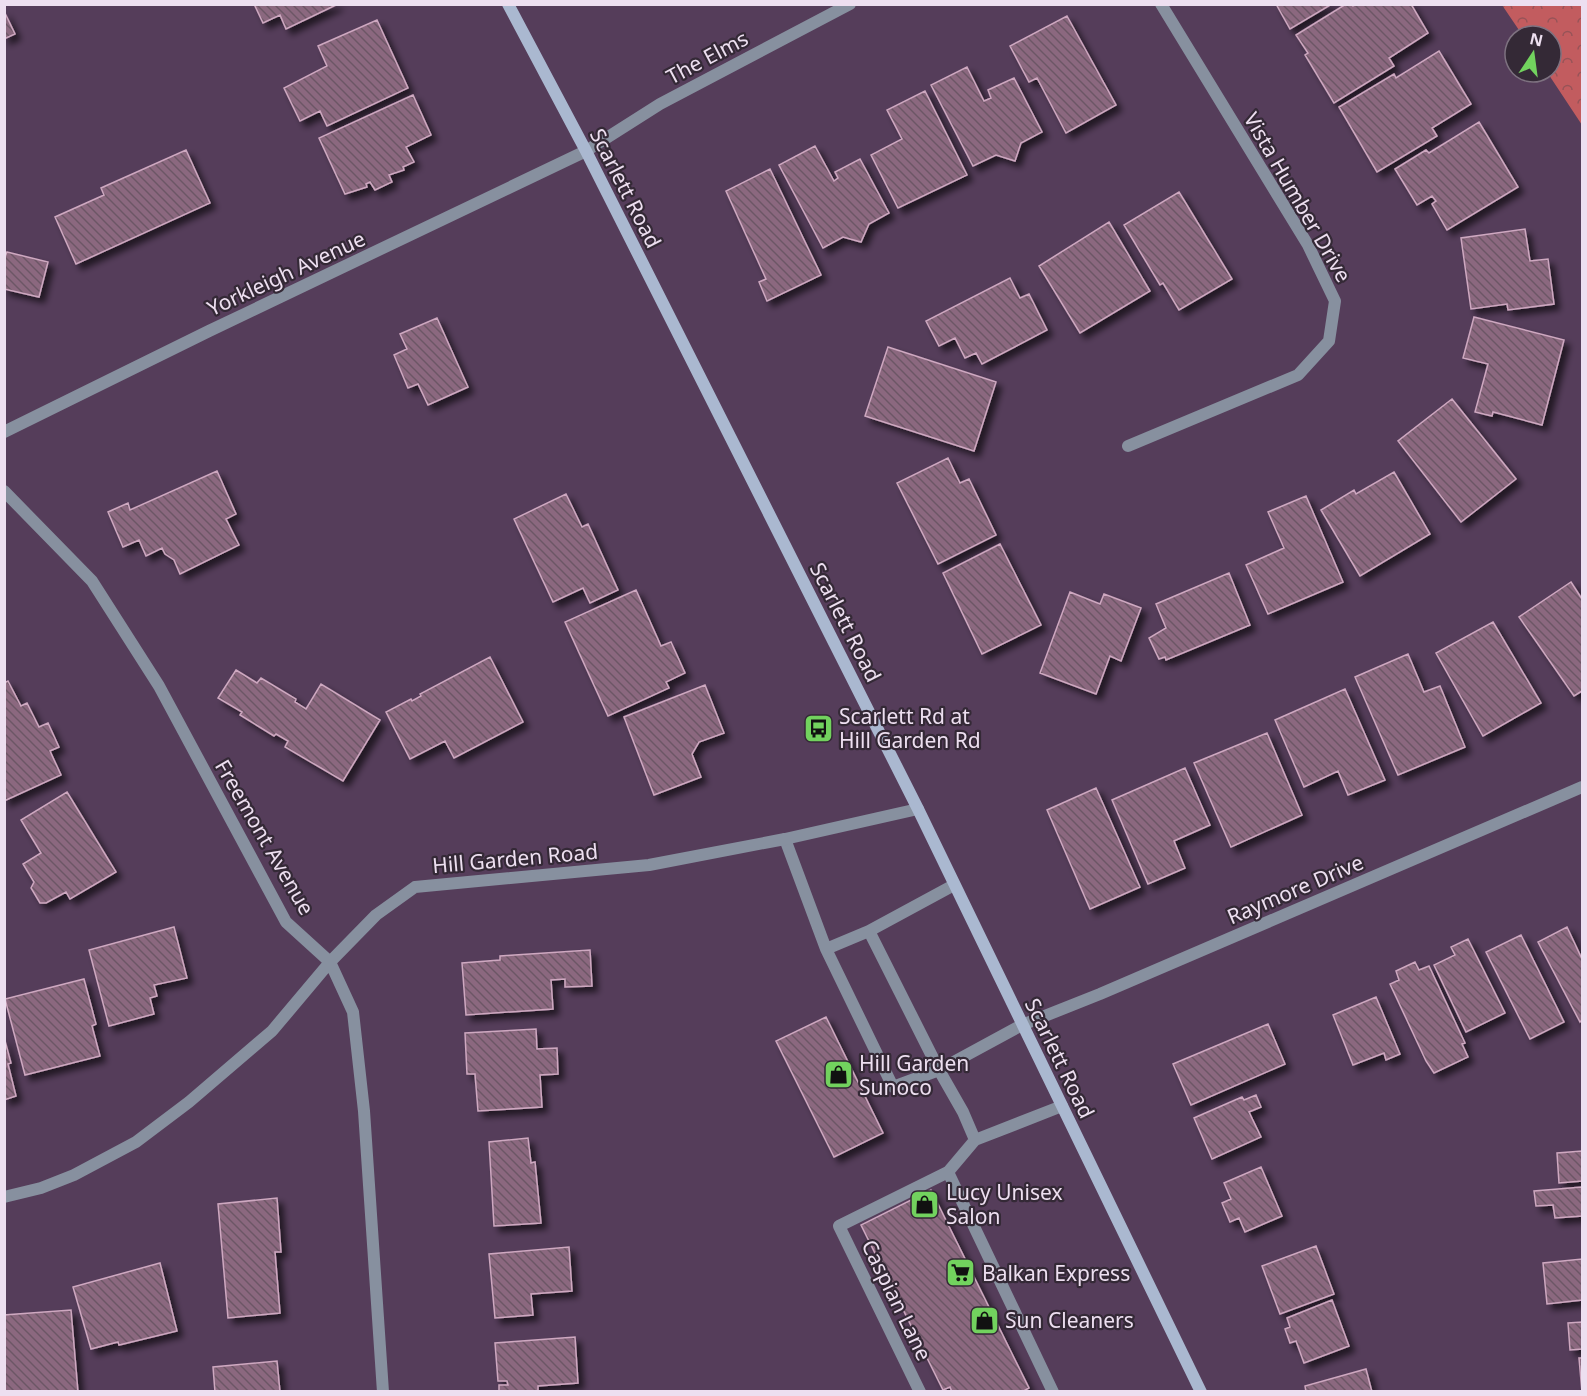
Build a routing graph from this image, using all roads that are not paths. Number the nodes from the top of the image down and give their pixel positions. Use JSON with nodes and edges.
{"nodes":[{"id":1,"x":508,"y":4,"type":"edge"},
{"id":2,"x":850,"y":4,"type":"edge"},
{"id":3,"x":1161,"y":4,"type":"edge"},
{"id":4,"x":586,"y":151,"type":"junction"},
{"id":5,"x":4,"y":432,"type":"edge"},
{"id":6,"x":1128,"y":446,"type":"dead end"},
{"id":7,"x":4,"y":490,"type":"edge"},
{"id":8,"x":1582,"y":787,"type":"edge"},
{"id":9,"x":918,"y":808,"type":"junction"},
{"id":10,"x":785,"y":839,"type":"junction"},
{"id":11,"x":954,"y":885,"type":"junction"},
{"id":12,"x":869,"y":931,"type":"junction"},
{"id":13,"x":826,"y":949,"type":"junction"},
{"id":14,"x":330,"y":962,"type":"junction"},
{"id":15,"x":1022,"y":1025,"type":"junction"},
{"id":16,"x":939,"y":1070,"type":"junction"},
{"id":17,"x":1062,"y":1106,"type":"junction"},
{"id":18,"x":975,"y":1140,"type":"junction"},
{"id":19,"x":948,"y":1172,"type":"junction"},
{"id":20,"x":4,"y":1197,"type":"edge"},
{"id":21,"x":383,"y":1392,"type":"edge"},
{"id":22,"x":920,"y":1392,"type":"edge"},
{"id":23,"x":1053,"y":1392,"type":"edge"},
{"id":24,"x":1201,"y":1392,"type":"edge"}],
"edges":[{"from":1,"to":4,"type":"main road","name":"Scarlett Road"},
{"from":2,"to":4,"type":"street","name":"The Elms"},
{"from":3,"to":6,"type":"street","name":"Vista Humber Drive"},
{"from":4,"to":5,"type":"street","name":"Yorkleigh Avenue"},
{"from":4,"to":9,"type":"main road","name":"Scarlett Road"},
{"from":7,"to":14,"type":"street","name":"Freemont Avenue"},
{"from":8,"to":15,"type":"street","name":"Raymore Drive"},
{"from":9,"to":10,"type":"street","name":"Hill Garden Road"},
{"from":9,"to":11,"type":"main road","name":"Scarlett Road"},
{"from":10,"to":13,"type":"street"},
{"from":10,"to":14,"type":"street","name":"Hill Garden Road"},
{"from":11,"to":12,"type":"street"},
{"from":11,"to":15,"type":"main road","name":"Scarlett Road"},
{"from":12,"to":13,"type":"street"},
{"from":12,"to":16,"type":"street"},
{"from":13,"to":16,"type":"street","name":"Raymore Drive"},
{"from":14,"to":20,"type":"street","name":"Hill Garden Road"},
{"from":14,"to":21,"type":"street","name":"Freemont Avenue"},
{"from":15,"to":16,"type":"street","name":"Raymore Drive"},
{"from":15,"to":17,"type":"main road","name":"Scarlett Road"},
{"from":16,"to":18,"type":"street"},
{"from":17,"to":18,"type":"street"},
{"from":17,"to":24,"type":"main road","name":"Scarlett Road"},
{"from":18,"to":19,"type":"street"},
{"from":19,"to":22,"type":"street","name":"Caspian Lane"},
{"from":19,"to":23,"type":"street"}]}
